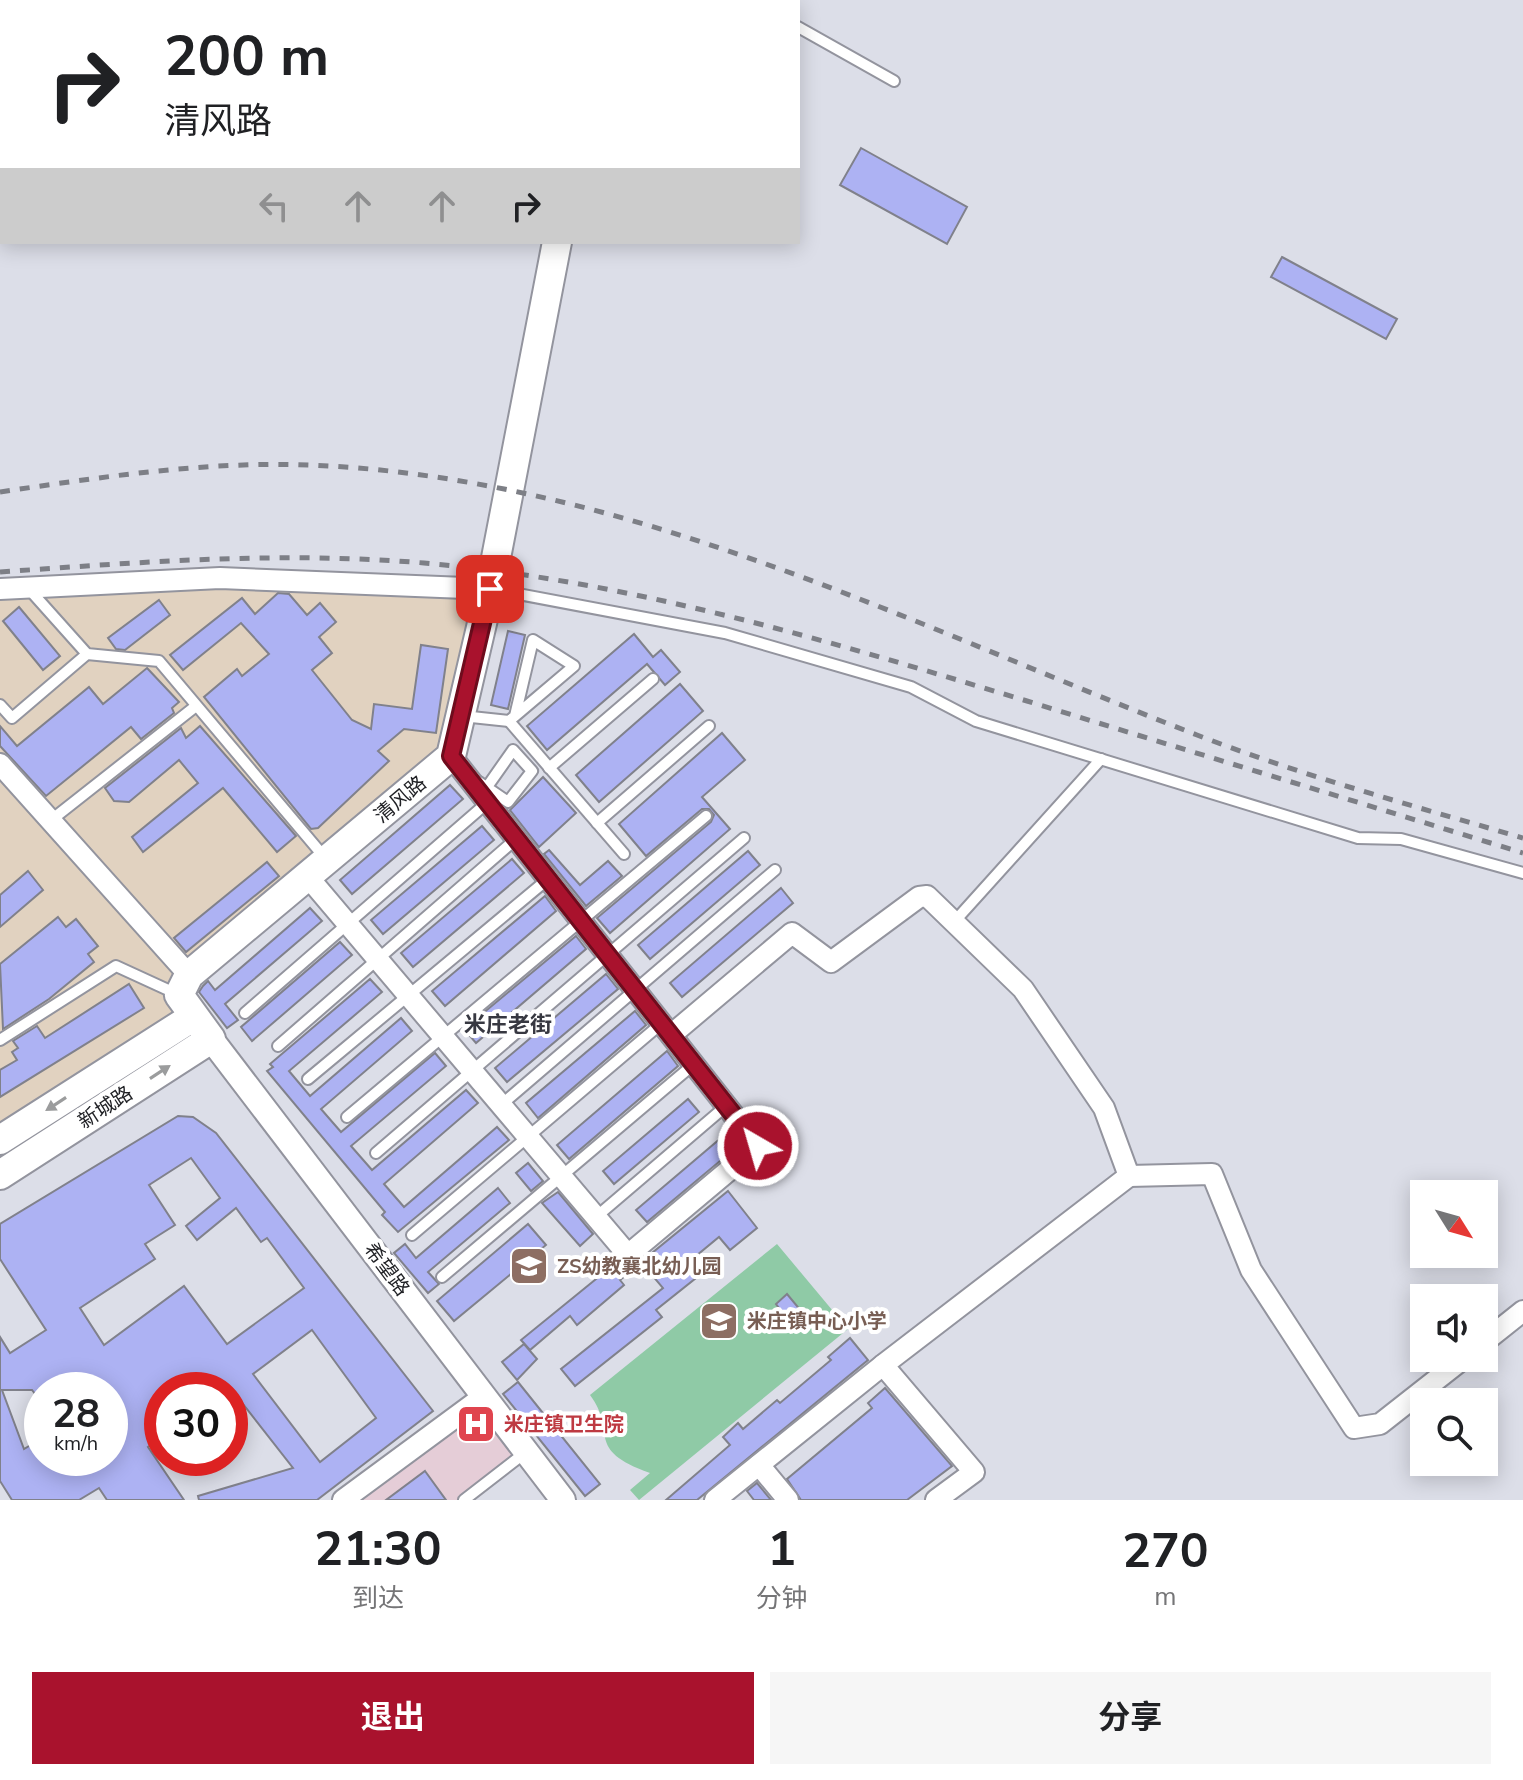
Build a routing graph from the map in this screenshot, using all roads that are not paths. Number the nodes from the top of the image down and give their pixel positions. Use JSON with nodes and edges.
{"nodes":[{"id":1,"x":800,"y":28,"type":"edge"},
{"id":2,"x":894,"y":81,"type":"dead end"},
{"id":3,"x":557,"y":244,"type":"edge"},
{"id":4,"x":28,"y":587,"type":"junction"},
{"id":5,"x":0,"y":589,"type":"edge"},
{"id":6,"x":490,"y":589,"type":"junction"},
{"id":7,"x":87,"y":654,"type":"junction"},
{"id":8,"x":653,"y":679,"type":"dead end"},
{"id":9,"x":0,"y":705,"type":"edge"},
{"id":10,"x":196,"y":706,"type":"junction"},
{"id":11,"x":460,"y":716,"type":"junction"},
{"id":12,"x":512,"y":719,"type":"junction"},
{"id":13,"x":709,"y":726,"type":"dead end"},
{"id":14,"x":1101,"y":759,"type":"junction"},
{"id":15,"x":0,"y":764,"type":"edge"},
{"id":16,"x":457,"y":764,"type":"junction"},
{"id":17,"x":549,"y":768,"type":"junction"},
{"id":18,"x":487,"y":795,"type":"junction"},
{"id":19,"x":706,"y":816,"type":"dead end"},
{"id":20,"x":50,"y":821,"type":"junction"},
{"id":21,"x":597,"y":823,"type":"junction"},
{"id":22,"x":744,"y":838,"type":"dead end"},
{"id":23,"x":516,"y":839,"type":"junction"},
{"id":24,"x":624,"y":854,"type":"dead end"},
{"id":25,"x":318,"y":869,"type":"junction"},
{"id":26,"x":775,"y":870,"type":"dead end"},
{"id":27,"x":1523,"y":873,"type":"edge"},
{"id":28,"x":548,"y":879,"type":"junction"},
{"id":29,"x":580,"y":920,"type":"junction"},
{"id":30,"x":954,"y":922,"type":"junction"},
{"id":31,"x":348,"y":924,"type":"junction"},
{"id":32,"x":609,"y":956,"type":"junction"},
{"id":33,"x":378,"y":959,"type":"junction"},
{"id":34,"x":637,"y":991,"type":"junction"},
{"id":35,"x":408,"y":995,"type":"junction"},
{"id":36,"x":187,"y":996,"type":"junction"},
{"id":37,"x":245,"y":1013,"type":"dead end"},
{"id":38,"x":666,"y":1029,"type":"junction"},
{"id":39,"x":442,"y":1035,"type":"junction"},
{"id":40,"x":211,"y":1039,"type":"junction"},
{"id":41,"x":0,"y":1040,"type":"edge"},
{"id":42,"x":278,"y":1046,"type":"dead end"},
{"id":43,"x":694,"y":1064,"type":"junction"},
{"id":44,"x":473,"y":1072,"type":"junction"},
{"id":45,"x":308,"y":1079,"type":"dead end"},
{"id":46,"x":501,"y":1105,"type":"junction"},
{"id":47,"x":726,"y":1106,"type":"junction"},
{"id":48,"x":347,"y":1117,"type":"dead end"},
{"id":49,"x":528,"y":1137,"type":"junction"},
{"id":50,"x":0,"y":1140,"type":"edge"},
{"id":51,"x":376,"y":1153,"type":"dead end"},
{"id":52,"x":0,"y":1175,"type":"edge"},
{"id":53,"x":561,"y":1176,"type":"junction"},
{"id":54,"x":1129,"y":1176,"type":"junction"},
{"id":55,"x":596,"y":1217,"type":"junction"},
{"id":56,"x":412,"y":1235,"type":"dead end"},
{"id":57,"x":442,"y":1277,"type":"dead end"},
{"id":58,"x":1523,"y":1311,"type":"edge"},
{"id":59,"x":1498,"y":1331,"type":"edge"},
{"id":60,"x":883,"y":1365,"type":"junction"},
{"id":61,"x":1446,"y":1372,"type":"edge"},
{"id":62,"x":484,"y":1396,"type":"junction"},
{"id":63,"x":526,"y":1452,"type":"junction"},
{"id":64,"x":759,"y":1465,"type":"junction"},
{"id":65,"x":343,"y":1500,"type":"edge"},
{"id":66,"x":464,"y":1500,"type":"edge"},
{"id":67,"x":563,"y":1500,"type":"edge"},
{"id":68,"x":715,"y":1500,"type":"edge"},
{"id":69,"x":788,"y":1500,"type":"edge"},
{"id":70,"x":936,"y":1500,"type":"edge"}],
"edges":[{"from":1,"to":2,"type":"lane"},
{"from":3,"to":6,"type":"main road"},
{"from":4,"to":5,"type":"street"},
{"from":4,"to":6,"type":"street"},
{"from":4,"to":7,"type":"lane"},
{"from":6,"to":11,"type":"main road"},
{"from":6,"to":14,"type":"lane"},
{"from":7,"to":9,"type":"lane"},
{"from":7,"to":10,"type":"lane"},
{"from":8,"to":17,"type":"lane"},
{"from":10,"to":20,"type":"lane"},
{"from":10,"to":25,"type":"lane"},
{"from":11,"to":12,"type":"lane"},
{"from":11,"to":16,"type":"main road"},
{"from":12,"to":12,"type":"lane"},
{"from":12,"to":17,"type":"lane"},
{"from":13,"to":21,"type":"lane"},
{"from":14,"to":27,"type":"lane"},
{"from":14,"to":30,"type":"lane"},
{"from":15,"to":20,"type":"street"},
{"from":16,"to":18,"type":"street"},
{"from":16,"to":25,"type":"main road","name":"清风路"},
{"from":17,"to":21,"type":"lane"},
{"from":18,"to":18,"type":"lane"},
{"from":18,"to":23,"type":"street"},
{"from":18,"to":31,"type":"lane"},
{"from":19,"to":29,"type":"lane"},
{"from":20,"to":36,"type":"street"},
{"from":21,"to":24,"type":"lane"},
{"from":22,"to":32,"type":"lane"},
{"from":23,"to":28,"type":"street"},
{"from":23,"to":33,"type":"lane"},
{"from":25,"to":31,"type":"street"},
{"from":25,"to":36,"type":"main road","name":"清风路"},
{"from":26,"to":34,"type":"lane"},
{"from":28,"to":29,"type":"street"},
{"from":28,"to":35,"type":"lane"},
{"from":29,"to":32,"type":"street"},
{"from":29,"to":39,"type":"lane"},
{"from":30,"to":38,"type":"street"},
{"from":30,"to":54,"type":"street"},
{"from":31,"to":33,"type":"street"},
{"from":31,"to":37,"type":"lane"},
{"from":32,"to":34,"type":"street"},
{"from":32,"to":44,"type":"lane"},
{"from":33,"to":35,"type":"street"},
{"from":33,"to":42,"type":"lane"},
{"from":34,"to":38,"type":"street"},
{"from":34,"to":46,"type":"lane"},
{"from":35,"to":39,"type":"street"},
{"from":35,"to":45,"type":"lane"},
{"from":36,"to":40,"type":"main road"},
{"from":36,"to":41,"type":"lane"},
{"from":36,"to":50,"type":"main road","name":"新城路","one_way":true},
{"from":38,"to":43,"type":"street"},
{"from":38,"to":49,"type":"lane"},
{"from":39,"to":44,"type":"street"},
{"from":39,"to":48,"type":"lane"},
{"from":52,"to":40,"type":"main road","name":"新城路","one_way":true},
{"from":40,"to":62,"type":"street","name":"希望路"},
{"from":43,"to":47,"type":"street"},
{"from":43,"to":53,"type":"lane"},
{"from":44,"to":46,"type":"street"},
{"from":44,"to":51,"type":"lane"},
{"from":46,"to":49,"type":"street"},
{"from":47,"to":55,"type":"lane"},
{"from":47,"to":55,"type":"street"},
{"from":49,"to":53,"type":"street"},
{"from":49,"to":56,"type":"lane"},
{"from":53,"to":55,"type":"street"},
{"from":53,"to":57,"type":"lane"},
{"from":54,"to":60,"type":"street"},
{"from":54,"to":61,"type":"street"},
{"from":58,"to":59,"type":"street"},
{"from":60,"to":64,"type":"street"},
{"from":60,"to":70,"type":"street"},
{"from":62,"to":63,"type":"street","name":"希望路"},
{"from":62,"to":65,"type":"street"},
{"from":63,"to":66,"type":"lane"},
{"from":63,"to":67,"type":"street","name":"希望路"},
{"from":64,"to":68,"type":"street"},
{"from":64,"to":69,"type":"street"}]}
